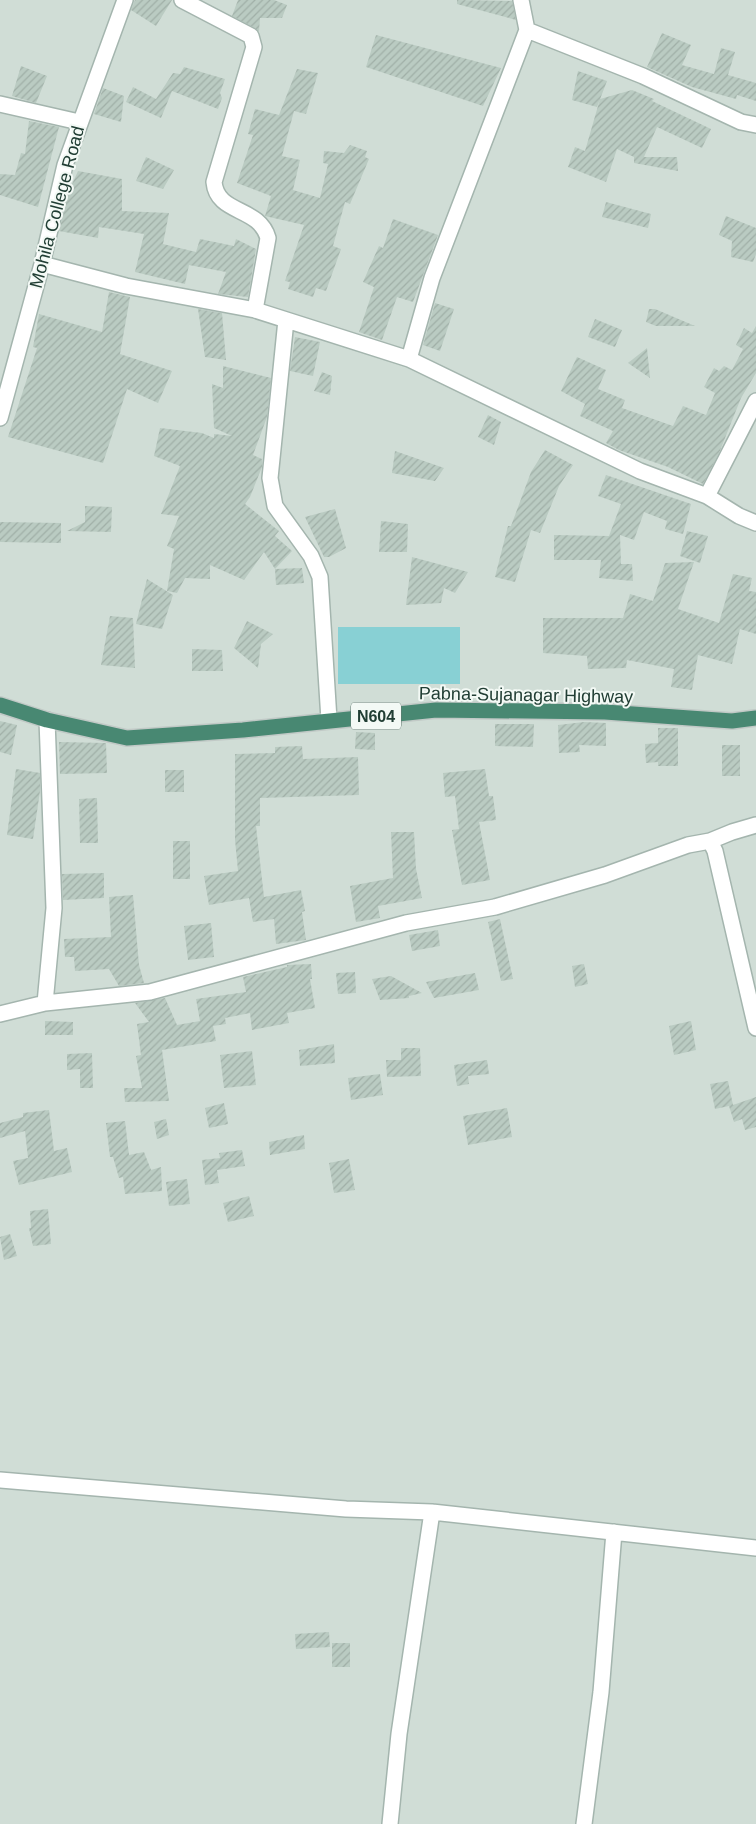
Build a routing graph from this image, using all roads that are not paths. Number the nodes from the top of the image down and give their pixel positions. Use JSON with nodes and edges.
{"nodes":[{"id":1,"x":125,"y":0,"type":"edge"},
{"id":2,"x":182,"y":0,"type":"edge"},
{"id":3,"x":521,"y":0,"type":"edge"},
{"id":4,"x":527,"y":30,"type":"junction"},
{"id":5,"x":0,"y":104,"type":"edge"},
{"id":6,"x":79,"y":122,"type":"junction"},
{"id":7,"x":756,"y":125,"type":"edge"},
{"id":8,"x":42,"y":264,"type":"junction"},
{"id":9,"x":255,"y":310,"type":"junction"},
{"id":10,"x":286,"y":320,"type":"junction"},
{"id":11,"x":410,"y":359,"type":"junction"},
{"id":12,"x":756,"y":401,"type":"edge"},
{"id":13,"x":0,"y":418,"type":"edge"},
{"id":14,"x":707,"y":496,"type":"junction"},
{"id":15,"x":756,"y":522,"type":"edge"},
{"id":16,"x":0,"y":705,"type":"edge"},
{"id":17,"x":756,"y":718,"type":"edge"},
{"id":18,"x":47,"y":720,"type":"junction"},
{"id":19,"x":329,"y":720,"type":"junction"},
{"id":20,"x":756,"y":825,"type":"edge"},
{"id":21,"x":710,"y":841,"type":"junction"},
{"id":22,"x":46,"y":1003,"type":"junction"},
{"id":23,"x":0,"y":1014,"type":"edge"},
{"id":24,"x":756,"y":1028,"type":"edge"},
{"id":25,"x":0,"y":1480,"type":"edge"},
{"id":26,"x":432,"y":1512,"type":"junction"},
{"id":27,"x":614,"y":1532,"type":"junction"},
{"id":28,"x":756,"y":1548,"type":"edge"},
{"id":29,"x":390,"y":1824,"type":"edge"},
{"id":30,"x":584,"y":1824,"type":"edge"}],
"edges":[{"from":1,"to":6,"type":"street","name":"Mohila College Road"},
{"from":2,"to":9,"type":"street"},
{"from":3,"to":4,"type":"street"},
{"from":4,"to":7,"type":"street"},
{"from":4,"to":11,"type":"street"},
{"from":5,"to":6,"type":"street"},
{"from":6,"to":8,"type":"street","name":"Mohila College Road"},
{"from":8,"to":9,"type":"street"},
{"from":8,"to":13,"type":"street","name":"Mohila College Road"},
{"from":9,"to":10,"type":"street"},
{"from":10,"to":11,"type":"street"},
{"from":10,"to":19,"type":"street"},
{"from":11,"to":14,"type":"street"},
{"from":12,"to":14,"type":"street"},
{"from":14,"to":15,"type":"street"},
{"from":16,"to":18,"type":"highway","name":"Pabna-Sujanagar Highway","number":"N604"},
{"from":17,"to":19,"type":"highway","name":"Pabna-Sujanagar Highway","number":"N604"},
{"from":18,"to":19,"type":"highway","name":"Pabna-Sujanagar Highway","number":"N604"},
{"from":18,"to":22,"type":"street"},
{"from":20,"to":21,"type":"street"},
{"from":21,"to":22,"type":"street"},
{"from":21,"to":24,"type":"street"},
{"from":22,"to":23,"type":"street"},
{"from":25,"to":26,"type":"street"},
{"from":26,"to":27,"type":"street"},
{"from":26,"to":29,"type":"street"},
{"from":27,"to":28,"type":"street"},
{"from":27,"to":30,"type":"street"}]}
